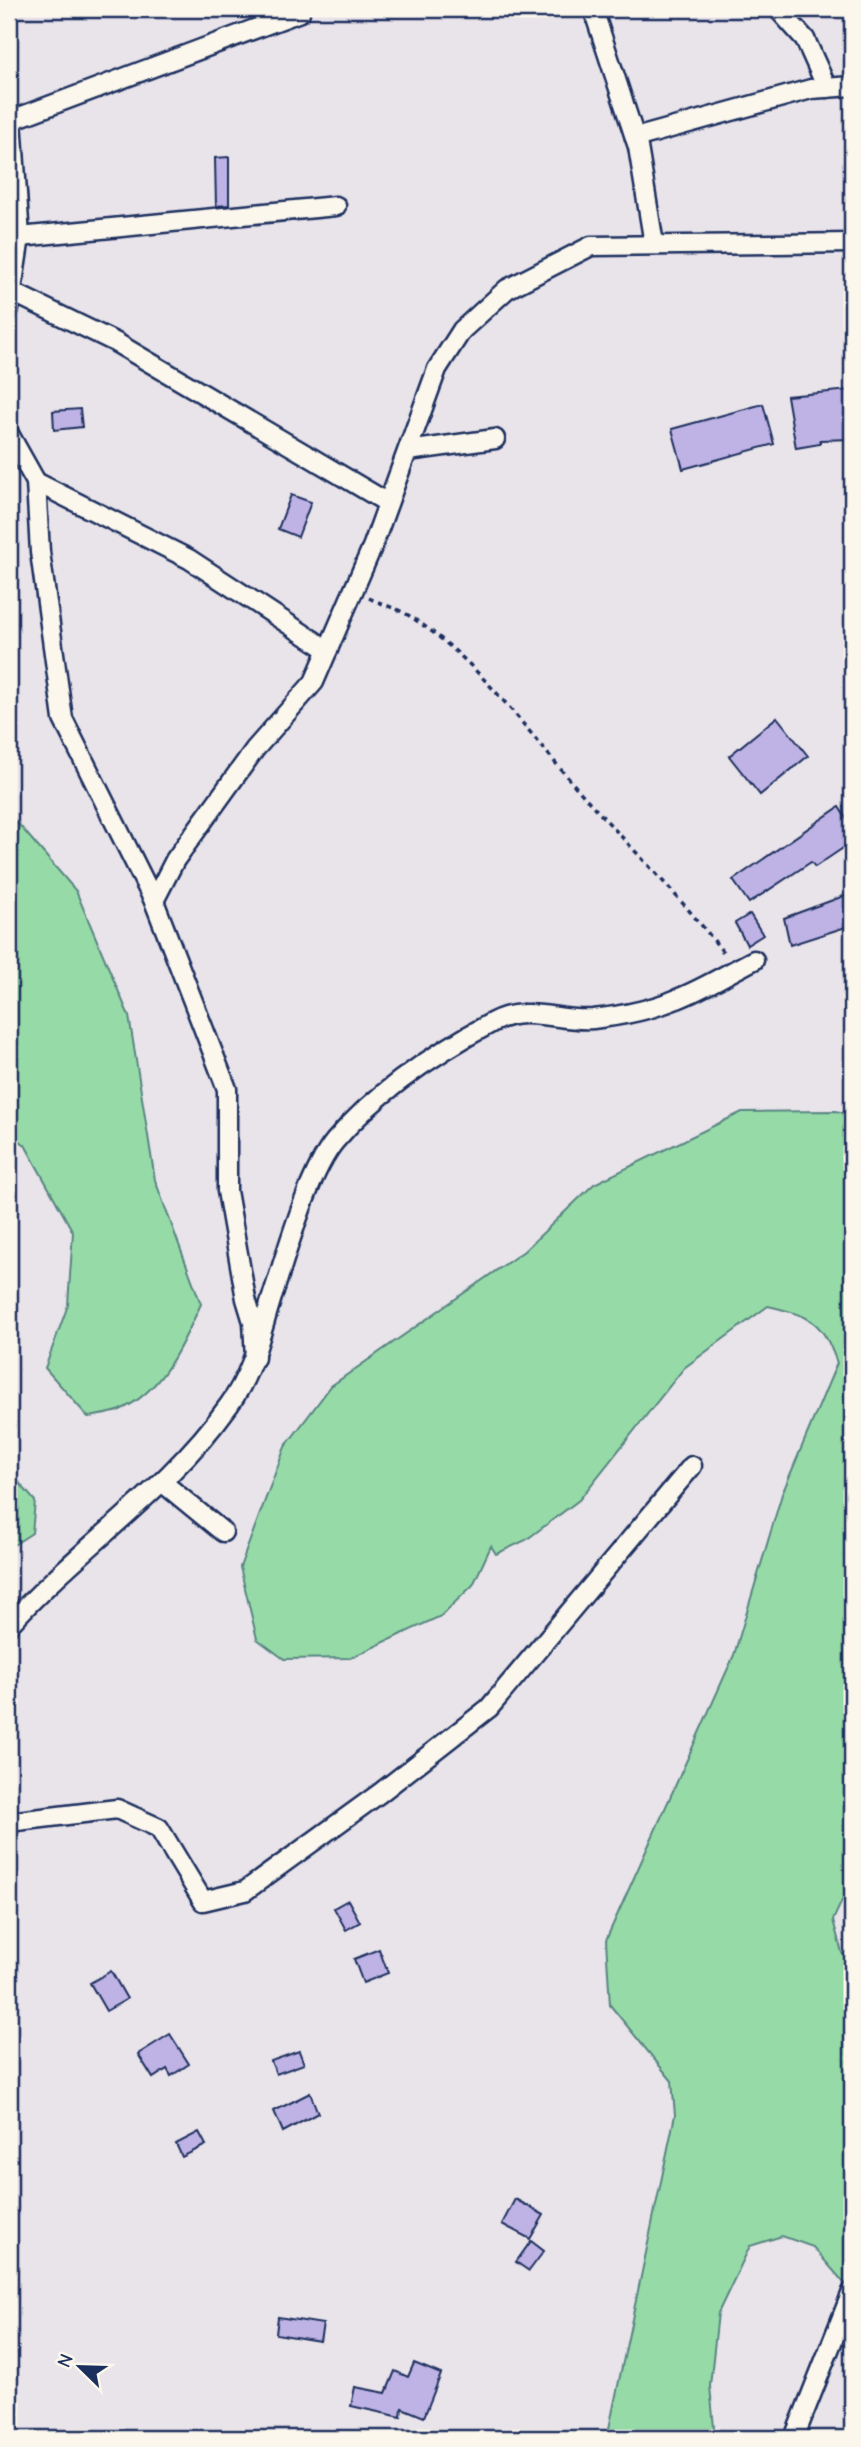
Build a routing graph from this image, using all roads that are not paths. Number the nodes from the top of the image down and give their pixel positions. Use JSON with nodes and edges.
{"nodes":[{"id":1,"x":300,"y":9,"type":"edge"},
{"id":2,"x":593,"y":9,"type":"edge"},
{"id":3,"x":778,"y":9,"type":"edge"},
{"id":4,"x":852,"y":86,"type":"edge"},
{"id":5,"x":827,"y":88,"type":"junction"},
{"id":6,"x":10,"y":121,"type":"edge"},
{"id":7,"x":635,"y":138,"type":"junction"},
{"id":8,"x":336,"y":206,"type":"dead end"},
{"id":9,"x":14,"y":236,"type":"edge"},
{"id":10,"x":852,"y":243,"type":"edge"},
{"id":11,"x":654,"y":244,"type":"junction"},
{"id":12,"x":10,"y":291,"type":"edge"},
{"id":13,"x":9,"y":309,"type":"edge"},
{"id":14,"x":9,"y":433,"type":"edge"},
{"id":15,"x":495,"y":439,"type":"dead end"},
{"id":16,"x":408,"y":451,"type":"junction"},
{"id":17,"x":36,"y":482,"type":"junction"},
{"id":18,"x":388,"y":503,"type":"junction"},
{"id":19,"x":328,"y":650,"type":"junction"},
{"id":20,"x":154,"y":901,"type":"junction"},
{"id":21,"x":754,"y":960,"type":"dead end"},
{"id":22,"x":255,"y":1358,"type":"junction"},
{"id":23,"x":692,"y":1466,"type":"dead end"},
{"id":24,"x":162,"y":1482,"type":"junction"},
{"id":25,"x":223,"y":1532,"type":"dead end"},
{"id":26,"x":9,"y":1626,"type":"edge"},
{"id":27,"x":9,"y":1822,"type":"edge"},
{"id":28,"x":852,"y":2292,"type":"edge"},
{"id":29,"x":794,"y":2438,"type":"edge"}],
"edges":[{"from":1,"to":6,"type":"street"},
{"from":2,"to":7,"type":"street"},
{"from":3,"to":5,"type":"street"},
{"from":4,"to":5,"type":"street"},
{"from":5,"to":7,"type":"street"},
{"from":6,"to":9,"type":"street"},
{"from":7,"to":11,"type":"street"},
{"from":8,"to":9,"type":"street"},
{"from":9,"to":12,"type":"street"},
{"from":10,"to":11,"type":"street"},
{"from":11,"to":16,"type":"street"},
{"from":12,"to":13,"type":"street"},
{"from":12,"to":18,"type":"street"},
{"from":14,"to":17,"type":"street"},
{"from":15,"to":16,"type":"street"},
{"from":16,"to":18,"type":"street"},
{"from":17,"to":19,"type":"street"},
{"from":17,"to":20,"type":"street"},
{"from":18,"to":19,"type":"street"},
{"from":19,"to":20,"type":"street"},
{"from":20,"to":22,"type":"street"},
{"from":21,"to":22,"type":"street"},
{"from":22,"to":24,"type":"street"},
{"from":23,"to":27,"type":"street"},
{"from":24,"to":25,"type":"street"},
{"from":24,"to":26,"type":"street"},
{"from":28,"to":29,"type":"street"}]}
